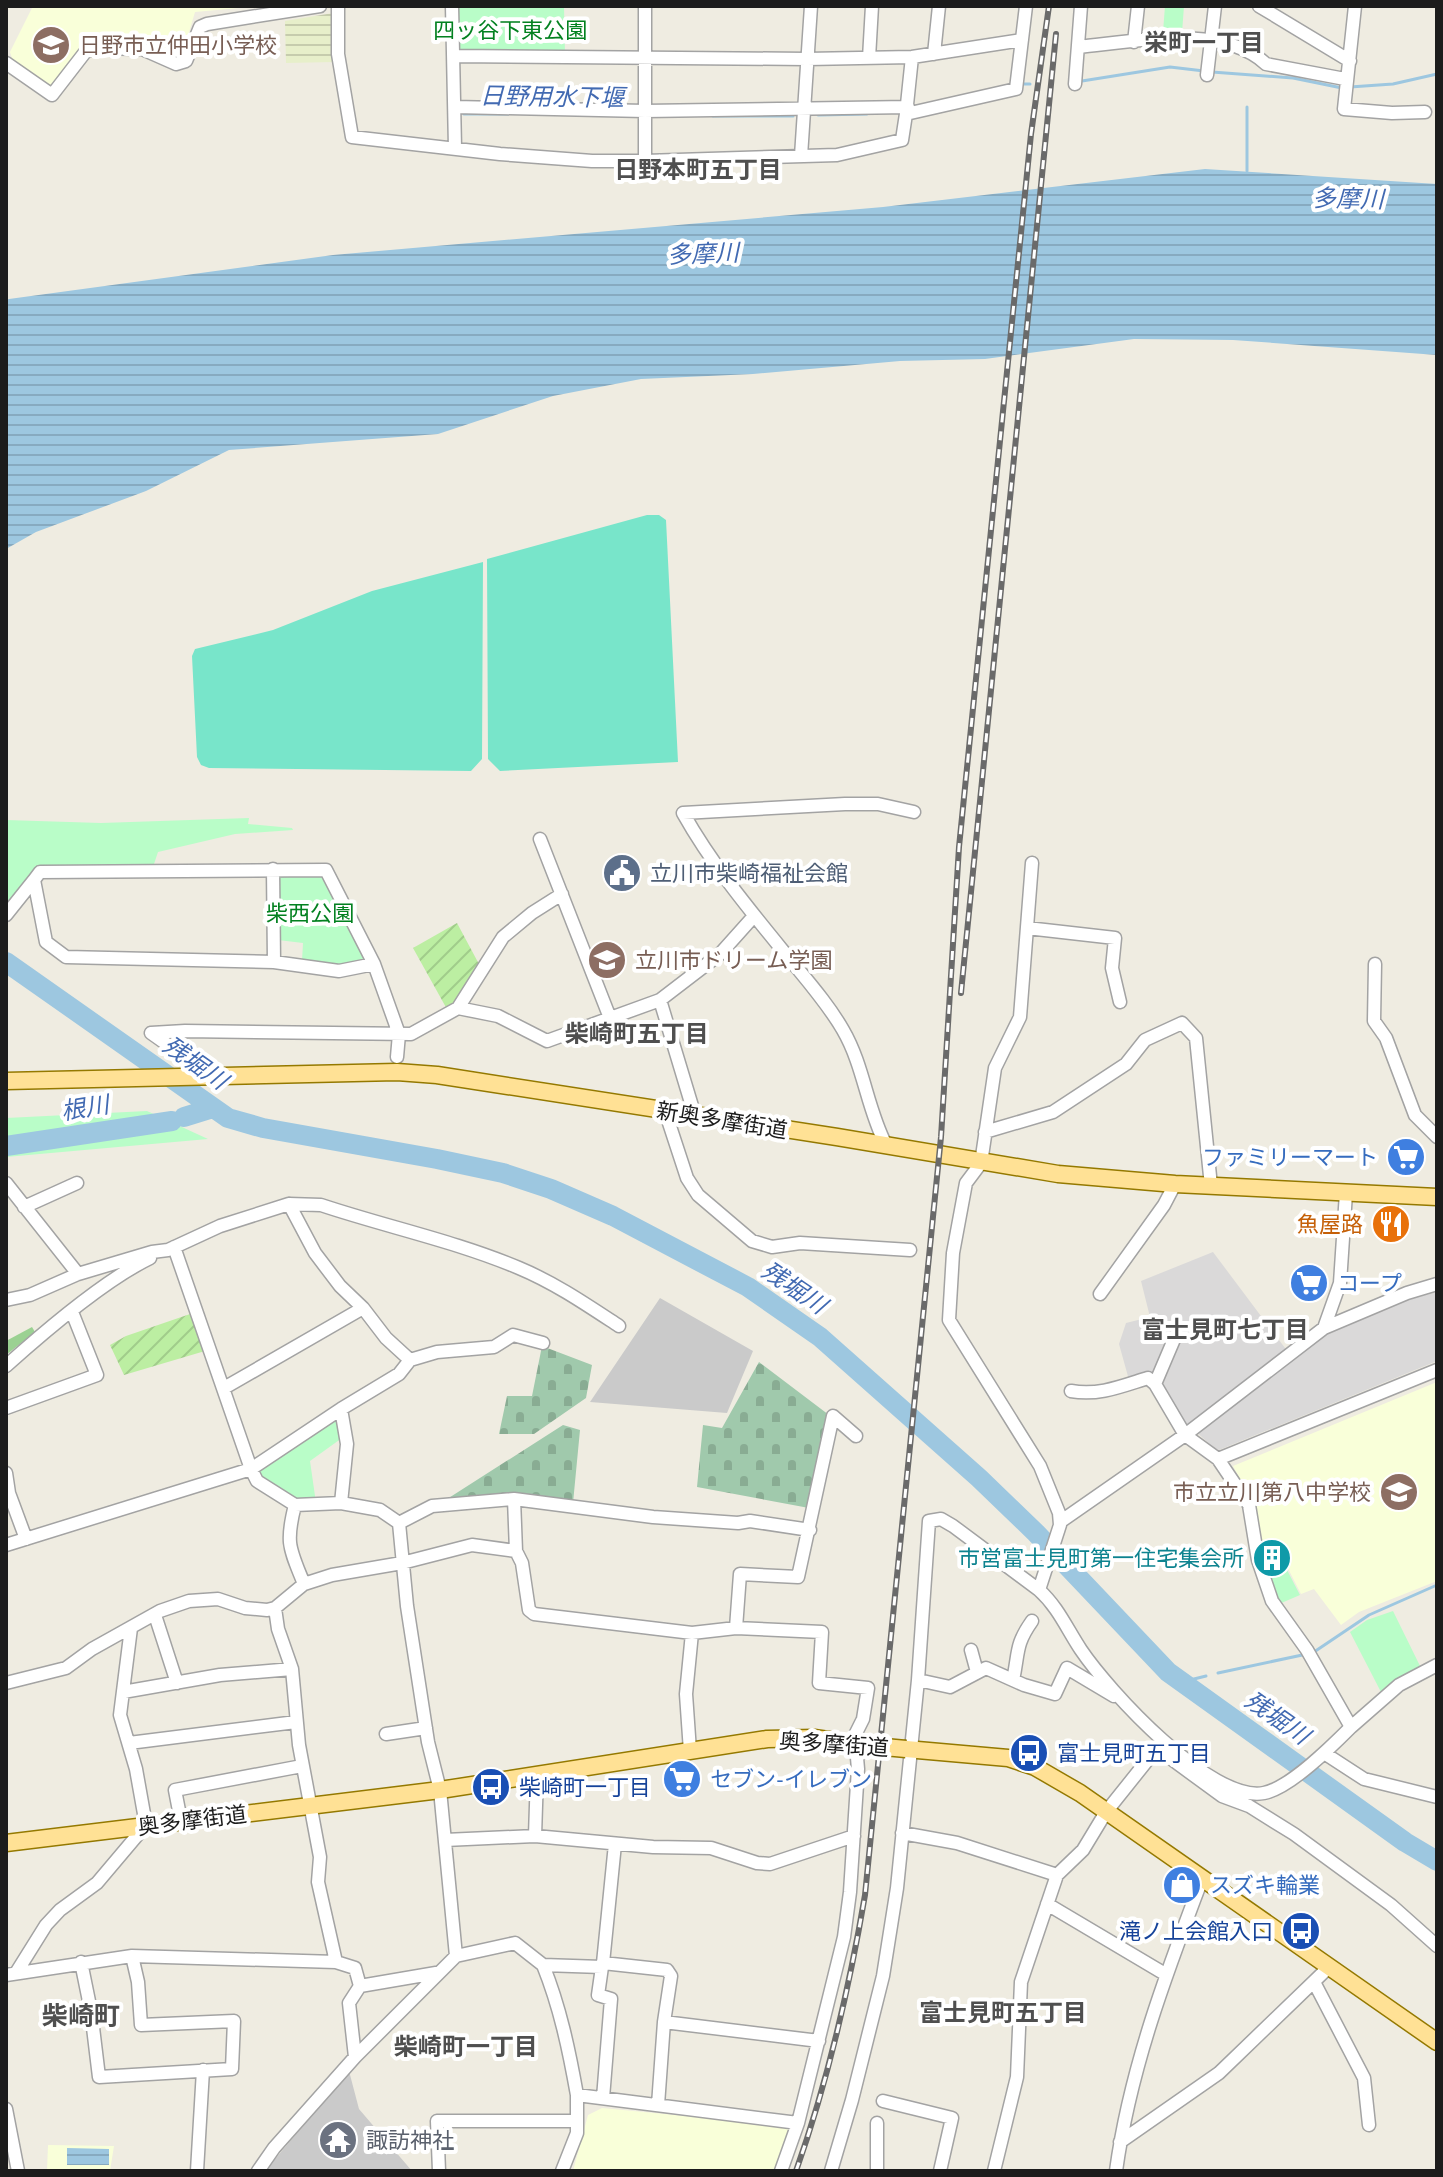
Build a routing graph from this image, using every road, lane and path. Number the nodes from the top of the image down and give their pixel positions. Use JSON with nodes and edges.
{"nodes":[{"id":1,"x":320,"y":6,"type":"edge"},
{"id":2,"x":338,"y":6,"type":"edge"},
{"id":3,"x":452,"y":6,"type":"edge"},
{"id":4,"x":645,"y":6,"type":"edge"},
{"id":5,"x":811,"y":6,"type":"edge"},
{"id":6,"x":872,"y":6,"type":"edge"},
{"id":7,"x":939,"y":6,"type":"edge"},
{"id":8,"x":1026,"y":6,"type":"edge"},
{"id":9,"x":1081,"y":6,"type":"edge"},
{"id":10,"x":1138,"y":6,"type":"edge"},
{"id":11,"x":1215,"y":6,"type":"edge"},
{"id":12,"x":1259,"y":6,"type":"edge"},
{"id":13,"x":1355,"y":6,"type":"edge"},
{"id":14,"x":1211,"y":39,"type":"junction"},
{"id":15,"x":1022,"y":40,"type":"junction"},
{"id":16,"x":1134,"y":42,"type":"junction"},
{"id":17,"x":1078,"y":47,"type":"junction"},
{"id":18,"x":934,"y":54,"type":"junction"},
{"id":19,"x":453,"y":56,"type":"junction"},
{"id":20,"x":645,"y":57,"type":"junction"},
{"id":21,"x":912,"y":57,"type":"junction"},
{"id":22,"x":869,"y":58,"type":"junction"},
{"id":23,"x":807,"y":59,"type":"junction"},
{"id":24,"x":1350,"y":61,"type":"junction"},
{"id":25,"x":6,"y":63,"type":"edge"},
{"id":26,"x":1208,"y":71,"type":"dead end"},
{"id":27,"x":1075,"y":84,"type":"dead end"},
{"id":28,"x":1345,"y":85,"type":"junction"},
{"id":29,"x":455,"y":107,"type":"junction"},
{"id":30,"x":804,"y":110,"type":"junction"},
{"id":31,"x":645,"y":111,"type":"junction"},
{"id":32,"x":907,"y":111,"type":"junction"},
{"id":33,"x":1425,"y":112,"type":"dead end"},
{"id":34,"x":455,"y":148,"type":"junction"},
{"id":35,"x":801,"y":156,"type":"junction"},
{"id":36,"x":645,"y":161,"type":"junction"},
{"id":37,"x":914,"y":812,"type":"dead end"},
{"id":38,"x":540,"y":839,"type":"dead end"},
{"id":39,"x":1032,"y":863,"type":"dead end"},
{"id":40,"x":273,"y":869,"type":"junction"},
{"id":41,"x":34,"y":880,"type":"junction"},
{"id":42,"x":562,"y":894,"type":"junction"},
{"id":43,"x":6,"y":915,"type":"edge"},
{"id":44,"x":754,"y":916,"type":"junction"},
{"id":45,"x":1027,"y":928,"type":"junction"},
{"id":46,"x":274,"y":962,"type":"junction"},
{"id":47,"x":374,"y":964,"type":"junction"},
{"id":48,"x":1375,"y":964,"type":"dead end"},
{"id":49,"x":660,"y":1000,"type":"junction"},
{"id":50,"x":1120,"y":1002,"type":"dead end"},
{"id":51,"x":458,"y":1008,"type":"junction"},
{"id":52,"x":610,"y":1018,"type":"junction"},
{"id":53,"x":399,"y":1034,"type":"junction"},
{"id":54,"x":397,"y":1057,"type":"dead end"},
{"id":55,"x":206,"y":1077,"type":"junction"},
{"id":56,"x":6,"y":1081,"type":"edge"},
{"id":57,"x":665,"y":1111,"type":"junction"},
{"id":58,"x":695,"y":1116,"type":"junction"},
{"id":59,"x":985,"y":1132,"type":"junction"},
{"id":60,"x":1437,"y":1137,"type":"edge"},
{"id":61,"x":886,"y":1145,"type":"junction"},
{"id":62,"x":981,"y":1163,"type":"junction"},
{"id":63,"x":6,"y":1183,"type":"edge"},
{"id":64,"x":77,"y":1183,"type":"dead end"},
{"id":65,"x":1175,"y":1184,"type":"junction"},
{"id":66,"x":1211,"y":1186,"type":"junction"},
{"id":67,"x":1346,"y":1193,"type":"junction"},
{"id":68,"x":1437,"y":1197,"type":"edge"},
{"id":69,"x":289,"y":1204,"type":"junction"},
{"id":70,"x":24,"y":1207,"type":"junction"},
{"id":71,"x":171,"y":1249,"type":"junction"},
{"id":72,"x":910,"y":1250,"type":"dead end"},
{"id":73,"x":78,"y":1274,"type":"junction"},
{"id":74,"x":1437,"y":1284,"type":"edge"},
{"id":75,"x":1100,"y":1294,"type":"dead end"},
{"id":76,"x":6,"y":1300,"type":"edge"},
{"id":77,"x":363,"y":1308,"type":"junction"},
{"id":78,"x":72,"y":1312,"type":"junction"},
{"id":79,"x":619,"y":1326,"type":"dead end"},
{"id":80,"x":1324,"y":1328,"type":"junction"},
{"id":81,"x":1175,"y":1337,"type":"dead end"},
{"id":82,"x":543,"y":1343,"type":"dead end"},
{"id":83,"x":410,"y":1360,"type":"junction"},
{"id":84,"x":6,"y":1366,"type":"edge"},
{"id":85,"x":1437,"y":1370,"type":"edge"},
{"id":86,"x":1155,"y":1384,"type":"junction"},
{"id":87,"x":224,"y":1388,"type":"junction"},
{"id":88,"x":1071,"y":1391,"type":"dead end"},
{"id":89,"x":6,"y":1408,"type":"edge"},
{"id":90,"x":341,"y":1409,"type":"junction"},
{"id":91,"x":1185,"y":1435,"type":"junction"},
{"id":92,"x":856,"y":1436,"type":"dead end"},
{"id":93,"x":1218,"y":1459,"type":"junction"},
{"id":94,"x":251,"y":1469,"type":"junction"},
{"id":95,"x":6,"y":1473,"type":"edge"},
{"id":96,"x":514,"y":1499,"type":"junction"},
{"id":97,"x":341,"y":1503,"type":"junction"},
{"id":98,"x":295,"y":1505,"type":"junction"},
{"id":99,"x":399,"y":1523,"type":"junction"},
{"id":100,"x":1060,"y":1524,"type":"junction"},
{"id":101,"x":810,"y":1530,"type":"junction"},
{"id":102,"x":26,"y":1539,"type":"junction"},
{"id":103,"x":6,"y":1545,"type":"edge"},
{"id":104,"x":516,"y":1551,"type":"junction"},
{"id":105,"x":402,"y":1563,"type":"junction"},
{"id":106,"x":304,"y":1584,"type":"junction"},
{"id":107,"x":1042,"y":1584,"type":"junction"},
{"id":108,"x":275,"y":1608,"type":"junction"},
{"id":109,"x":155,"y":1615,"type":"junction"},
{"id":110,"x":1032,"y":1621,"type":"dead end"},
{"id":111,"x":131,"y":1628,"type":"junction"},
{"id":112,"x":736,"y":1628,"type":"junction"},
{"id":113,"x":692,"y":1633,"type":"junction"},
{"id":114,"x":971,"y":1650,"type":"dead end"},
{"id":115,"x":1437,"y":1665,"type":"edge"},
{"id":116,"x":292,"y":1669,"type":"junction"},
{"id":117,"x":977,"y":1672,"type":"junction"},
{"id":118,"x":918,"y":1680,"type":"junction"},
{"id":119,"x":1013,"y":1680,"type":"junction"},
{"id":120,"x":6,"y":1683,"type":"edge"},
{"id":121,"x":177,"y":1683,"type":"junction"},
{"id":122,"x":123,"y":1692,"type":"junction"},
{"id":123,"x":296,"y":1722,"type":"junction"},
{"id":124,"x":1142,"y":1723,"type":"junction"},
{"id":125,"x":1351,"y":1727,"type":"junction"},
{"id":126,"x":426,"y":1728,"type":"junction"},
{"id":127,"x":386,"y":1734,"type":"dead end"},
{"id":128,"x":1162,"y":1742,"type":"junction"},
{"id":129,"x":129,"y":1743,"type":"junction"},
{"id":130,"x":860,"y":1744,"type":"junction"},
{"id":131,"x":908,"y":1749,"type":"junction"},
{"id":132,"x":690,"y":1751,"type":"junction"},
{"id":133,"x":1322,"y":1755,"type":"junction"},
{"id":134,"x":302,"y":1766,"type":"junction"},
{"id":135,"x":537,"y":1775,"type":"junction"},
{"id":136,"x":440,"y":1790,"type":"junction"},
{"id":137,"x":1437,"y":1797,"type":"edge"},
{"id":138,"x":311,"y":1805,"type":"junction"},
{"id":139,"x":1106,"y":1812,"type":"junction"},
{"id":140,"x":181,"y":1821,"type":"junction"},
{"id":141,"x":146,"y":1825,"type":"junction"},
{"id":142,"x":902,"y":1833,"type":"junction"},
{"id":143,"x":535,"y":1836,"type":"junction"},
{"id":144,"x":854,"y":1836,"type":"junction"},
{"id":145,"x":445,"y":1840,"type":"junction"},
{"id":146,"x":6,"y":1843,"type":"edge"},
{"id":147,"x":615,"y":1844,"type":"junction"},
{"id":148,"x":1057,"y":1875,"type":"junction"},
{"id":149,"x":1202,"y":1879,"type":"junction"},
{"id":150,"x":1047,"y":1904,"type":"junction"},
{"id":151,"x":1437,"y":1946,"type":"edge"},
{"id":152,"x":132,"y":1956,"type":"junction"},
{"id":153,"x":456,"y":1956,"type":"junction"},
{"id":154,"x":81,"y":1962,"type":"junction"},
{"id":155,"x":336,"y":1962,"type":"junction"},
{"id":156,"x":543,"y":1965,"type":"junction"},
{"id":157,"x":602,"y":1965,"type":"junction"},
{"id":158,"x":1329,"y":1967,"type":"junction"},
{"id":159,"x":436,"y":1973,"type":"junction"},
{"id":160,"x":11,"y":1974,"type":"edge"},
{"id":161,"x":1165,"y":1974,"type":"junction"},
{"id":162,"x":1314,"y":1982,"type":"junction"},
{"id":163,"x":360,"y":1986,"type":"junction"},
{"id":164,"x":664,"y":2022,"type":"junction"},
{"id":165,"x":819,"y":2041,"type":"junction"},
{"id":166,"x":1437,"y":2042,"type":"edge"},
{"id":167,"x":355,"y":2057,"type":"junction"},
{"id":168,"x":203,"y":2070,"type":"junction"},
{"id":169,"x":577,"y":2095,"type":"junction"},
{"id":170,"x":603,"y":2098,"type":"junction"},
{"id":171,"x":883,"y":2101,"type":"dead end"},
{"id":172,"x":658,"y":2105,"type":"junction"},
{"id":173,"x":6,"y":2109,"type":"edge"},
{"id":174,"x":576,"y":2121,"type":"junction"},
{"id":175,"x":798,"y":2123,"type":"junction"},
{"id":176,"x":877,"y":2123,"type":"dead end"},
{"id":177,"x":1369,"y":2125,"type":"dead end"},
{"id":178,"x":1120,"y":2142,"type":"junction"},
{"id":179,"x":13,"y":2162,"type":"edge"},
{"id":180,"x":197,"y":2171,"type":"edge"},
{"id":181,"x":258,"y":2171,"type":"edge"},
{"id":182,"x":439,"y":2171,"type":"edge"},
{"id":183,"x":562,"y":2171,"type":"edge"},
{"id":184,"x":781,"y":2171,"type":"edge"},
{"id":185,"x":831,"y":2171,"type":"edge"},
{"id":186,"x":877,"y":2171,"type":"edge"},
{"id":187,"x":940,"y":2171,"type":"edge"},
{"id":188,"x":994,"y":2171,"type":"edge"},
{"id":189,"x":1116,"y":2171,"type":"edge"}],
"edges":[{"from":1,"to":25,"type":"street"},
{"from":2,"to":34,"type":"street"},
{"from":3,"to":19,"type":"street"},
{"from":4,"to":20,"type":"street"},
{"from":5,"to":23,"type":"street"},
{"from":6,"to":22,"type":"street"},
{"from":7,"to":18,"type":"street"},
{"from":8,"to":15,"type":"street"},
{"from":9,"to":17,"type":"street"},
{"from":10,"to":16,"type":"street"},
{"from":11,"to":14,"type":"street"},
{"from":12,"to":24,"type":"street"},
{"from":13,"to":24,"type":"street"},
{"from":14,"to":16,"type":"street"},
{"from":14,"to":26,"type":"street"},
{"from":14,"to":28,"type":"street"},
{"from":15,"to":18,"type":"street"},
{"from":15,"to":32,"type":"street"},
{"from":16,"to":17,"type":"street"},
{"from":17,"to":27,"type":"street"},
{"from":18,"to":21,"type":"street"},
{"from":19,"to":20,"type":"street"},
{"from":19,"to":29,"type":"street"},
{"from":20,"to":23,"type":"street"},
{"from":20,"to":31,"type":"street"},
{"from":21,"to":22,"type":"street"},
{"from":21,"to":32,"type":"street"},
{"from":22,"to":23,"type":"street"},
{"from":23,"to":30,"type":"street"},
{"from":24,"to":28,"type":"street"},
{"from":28,"to":33,"type":"street"},
{"from":29,"to":31,"type":"street"},
{"from":29,"to":34,"type":"street"},
{"from":30,"to":31,"type":"street"},
{"from":30,"to":32,"type":"street"},
{"from":30,"to":35,"type":"street"},
{"from":31,"to":36,"type":"street"},
{"from":32,"to":35,"type":"street"},
{"from":34,"to":36,"type":"street"},
{"from":35,"to":36,"type":"street"},
{"from":37,"to":44,"type":"street"},
{"from":38,"to":42,"type":"street"},
{"from":39,"to":45,"type":"street"},
{"from":40,"to":41,"type":"street"},
{"from":40,"to":46,"type":"street"},
{"from":40,"to":47,"type":"street"},
{"from":41,"to":43,"type":"street"},
{"from":41,"to":46,"type":"street"},
{"from":42,"to":51,"type":"street"},
{"from":42,"to":52,"type":"street"},
{"from":44,"to":49,"type":"street"},
{"from":44,"to":61,"type":"street"},
{"from":45,"to":50,"type":"street"},
{"from":45,"to":59,"type":"street"},
{"from":46,"to":47,"type":"street"},
{"from":47,"to":53,"type":"street"},
{"from":48,"to":60,"type":"street"},
{"from":49,"to":52,"type":"street"},
{"from":49,"to":58,"type":"street"},
{"from":51,"to":52,"type":"street"},
{"from":51,"to":53,"type":"street"},
{"from":53,"to":54,"type":"street"},
{"from":53,"to":55,"type":"street"},
{"from":55,"to":56,"type":"main road","name":"新奥多摩街道"},
{"from":55,"to":57,"type":"main road","name":"新奥多摩街道"},
{"from":57,"to":58,"type":"main road","name":"新奥多摩街道"},
{"from":57,"to":72,"type":"street"},
{"from":58,"to":61,"type":"main road","name":"新奥多摩街道"},
{"from":59,"to":62,"type":"street"},
{"from":59,"to":66,"type":"street"},
{"from":61,"to":62,"type":"main road","name":"新奥多摩街道"},
{"from":62,"to":65,"type":"main road","name":"新奥多摩街道"},
{"from":62,"to":100,"type":"street"},
{"from":63,"to":70,"type":"street"},
{"from":64,"to":70,"type":"street"},
{"from":65,"to":66,"type":"main road","name":"新奥多摩街道"},
{"from":65,"to":75,"type":"street"},
{"from":66,"to":67,"type":"main road","name":"新奥多摩街道"},
{"from":67,"to":68,"type":"main road","name":"新奥多摩街道"},
{"from":67,"to":80,"type":"street"},
{"from":69,"to":71,"type":"street"},
{"from":69,"to":77,"type":"street"},
{"from":69,"to":79,"type":"street"},
{"from":70,"to":73,"type":"street"},
{"from":71,"to":73,"type":"street"},
{"from":71,"to":78,"type":"street"},
{"from":71,"to":87,"type":"street"},
{"from":73,"to":76,"type":"street"},
{"from":74,"to":80,"type":"street"},
{"from":77,"to":83,"type":"street"},
{"from":77,"to":87,"type":"street"},
{"from":78,"to":84,"type":"street"},
{"from":78,"to":89,"type":"street"},
{"from":80,"to":91,"type":"street"},
{"from":81,"to":86,"type":"street"},
{"from":82,"to":83,"type":"street"},
{"from":83,"to":90,"type":"street"},
{"from":85,"to":93,"type":"street"},
{"from":86,"to":88,"type":"street"},
{"from":86,"to":91,"type":"street"},
{"from":87,"to":94,"type":"street"},
{"from":90,"to":94,"type":"street"},
{"from":90,"to":97,"type":"street"},
{"from":91,"to":93,"type":"street"},
{"from":91,"to":100,"type":"street"},
{"from":92,"to":101,"type":"street"},
{"from":93,"to":125,"type":"street"},
{"from":94,"to":98,"type":"street"},
{"from":94,"to":102,"type":"street"},
{"from":95,"to":102,"type":"street"},
{"from":96,"to":99,"type":"street"},
{"from":96,"to":101,"type":"street"},
{"from":96,"to":104,"type":"street"},
{"from":97,"to":98,"type":"street"},
{"from":97,"to":99,"type":"street"},
{"from":98,"to":106,"type":"street"},
{"from":99,"to":105,"type":"street"},
{"from":100,"to":107,"type":"street"},
{"from":101,"to":112,"type":"street"},
{"from":102,"to":103,"type":"street"},
{"from":104,"to":105,"type":"street"},
{"from":104,"to":113,"type":"street"},
{"from":105,"to":106,"type":"street"},
{"from":105,"to":126,"type":"street"},
{"from":106,"to":108,"type":"street"},
{"from":107,"to":118,"type":"street"},
{"from":107,"to":124,"type":"street"},
{"from":108,"to":109,"type":"street"},
{"from":108,"to":116,"type":"street"},
{"from":109,"to":111,"type":"street"},
{"from":109,"to":121,"type":"street"},
{"from":110,"to":119,"type":"street"},
{"from":111,"to":120,"type":"street"},
{"from":111,"to":122,"type":"street"},
{"from":112,"to":113,"type":"street"},
{"from":112,"to":130,"type":"street"},
{"from":113,"to":132,"type":"street"},
{"from":114,"to":117,"type":"street"},
{"from":115,"to":125,"type":"street"},
{"from":116,"to":121,"type":"street"},
{"from":116,"to":123,"type":"street"},
{"from":117,"to":118,"type":"street"},
{"from":117,"to":119,"type":"street"},
{"from":118,"to":131,"type":"street"},
{"from":119,"to":124,"type":"street"},
{"from":121,"to":122,"type":"street"},
{"from":122,"to":129,"type":"street"},
{"from":123,"to":129,"type":"street"},
{"from":123,"to":134,"type":"street"},
{"from":124,"to":128,"type":"street"},
{"from":125,"to":133,"type":"street"},
{"from":126,"to":127,"type":"street"},
{"from":126,"to":136,"type":"street"},
{"from":128,"to":133,"type":"street"},
{"from":128,"to":139,"type":"street"},
{"from":128,"to":151,"type":"street"},
{"from":129,"to":141,"type":"street"},
{"from":130,"to":131,"type":"main road","name":"奥多摩街道","bridge":true},
{"from":130,"to":132,"type":"main road","name":"奥多摩街道"},
{"from":130,"to":144,"type":"street"},
{"from":131,"to":139,"type":"main road","name":"奥多摩街道"},
{"from":131,"to":142,"type":"street"},
{"from":132,"to":135,"type":"main road","name":"奥多摩街道"},
{"from":133,"to":137,"type":"street"},
{"from":134,"to":138,"type":"street"},
{"from":134,"to":140,"type":"street"},
{"from":135,"to":136,"type":"main road","name":"奥多摩街道"},
{"from":135,"to":143,"type":"street"},
{"from":136,"to":138,"type":"main road","name":"奥多摩街道"},
{"from":136,"to":145,"type":"street"},
{"from":138,"to":140,"type":"main road","name":"奥多摩街道"},
{"from":138,"to":155,"type":"street"},
{"from":139,"to":148,"type":"street"},
{"from":139,"to":149,"type":"main road","name":"奥多摩街道"},
{"from":140,"to":141,"type":"main road","name":"奥多摩街道"},
{"from":141,"to":146,"type":"main road","name":"奥多摩街道"},
{"from":141,"to":160,"type":"street"},
{"from":142,"to":148,"type":"street"},
{"from":142,"to":185,"type":"street"},
{"from":143,"to":145,"type":"street"},
{"from":143,"to":147,"type":"street"},
{"from":144,"to":147,"type":"street"},
{"from":144,"to":165,"type":"street"},
{"from":145,"to":153,"type":"street"},
{"from":147,"to":157,"type":"street"},
{"from":148,"to":150,"type":"street"},
{"from":149,"to":158,"type":"main road","name":"奥多摩街道"},
{"from":149,"to":161,"type":"street"},
{"from":150,"to":161,"type":"street"},
{"from":150,"to":188,"type":"street"},
{"from":152,"to":154,"type":"street"},
{"from":152,"to":155,"type":"street"},
{"from":152,"to":168,"type":"street"},
{"from":153,"to":156,"type":"street"},
{"from":153,"to":159,"type":"street"},
{"from":154,"to":160,"type":"street"},
{"from":154,"to":168,"type":"street"},
{"from":155,"to":163,"type":"street"},
{"from":156,"to":157,"type":"street"},
{"from":156,"to":169,"type":"street"},
{"from":157,"to":164,"type":"street"},
{"from":157,"to":170,"type":"street"},
{"from":158,"to":162,"type":"street"},
{"from":158,"to":166,"type":"main road","name":"奥多摩街道"},
{"from":159,"to":163,"type":"street"},
{"from":159,"to":167,"type":"street"},
{"from":161,"to":178,"type":"street"},
{"from":162,"to":177,"type":"street"},
{"from":162,"to":178,"type":"street"},
{"from":163,"to":167,"type":"street"},
{"from":164,"to":165,"type":"street"},
{"from":164,"to":172,"type":"street"},
{"from":165,"to":175,"type":"street"},
{"from":167,"to":181,"type":"street"},
{"from":168,"to":180,"type":"street"},
{"from":169,"to":170,"type":"street"},
{"from":169,"to":174,"type":"street"},
{"from":170,"to":172,"type":"street"},
{"from":171,"to":187,"type":"street"},
{"from":172,"to":175,"type":"street"},
{"from":173,"to":179,"type":"street"},
{"from":174,"to":182,"type":"street"},
{"from":174,"to":183,"type":"street"},
{"from":175,"to":184,"type":"street"},
{"from":176,"to":186,"type":"street"},
{"from":178,"to":189,"type":"street"}]}
